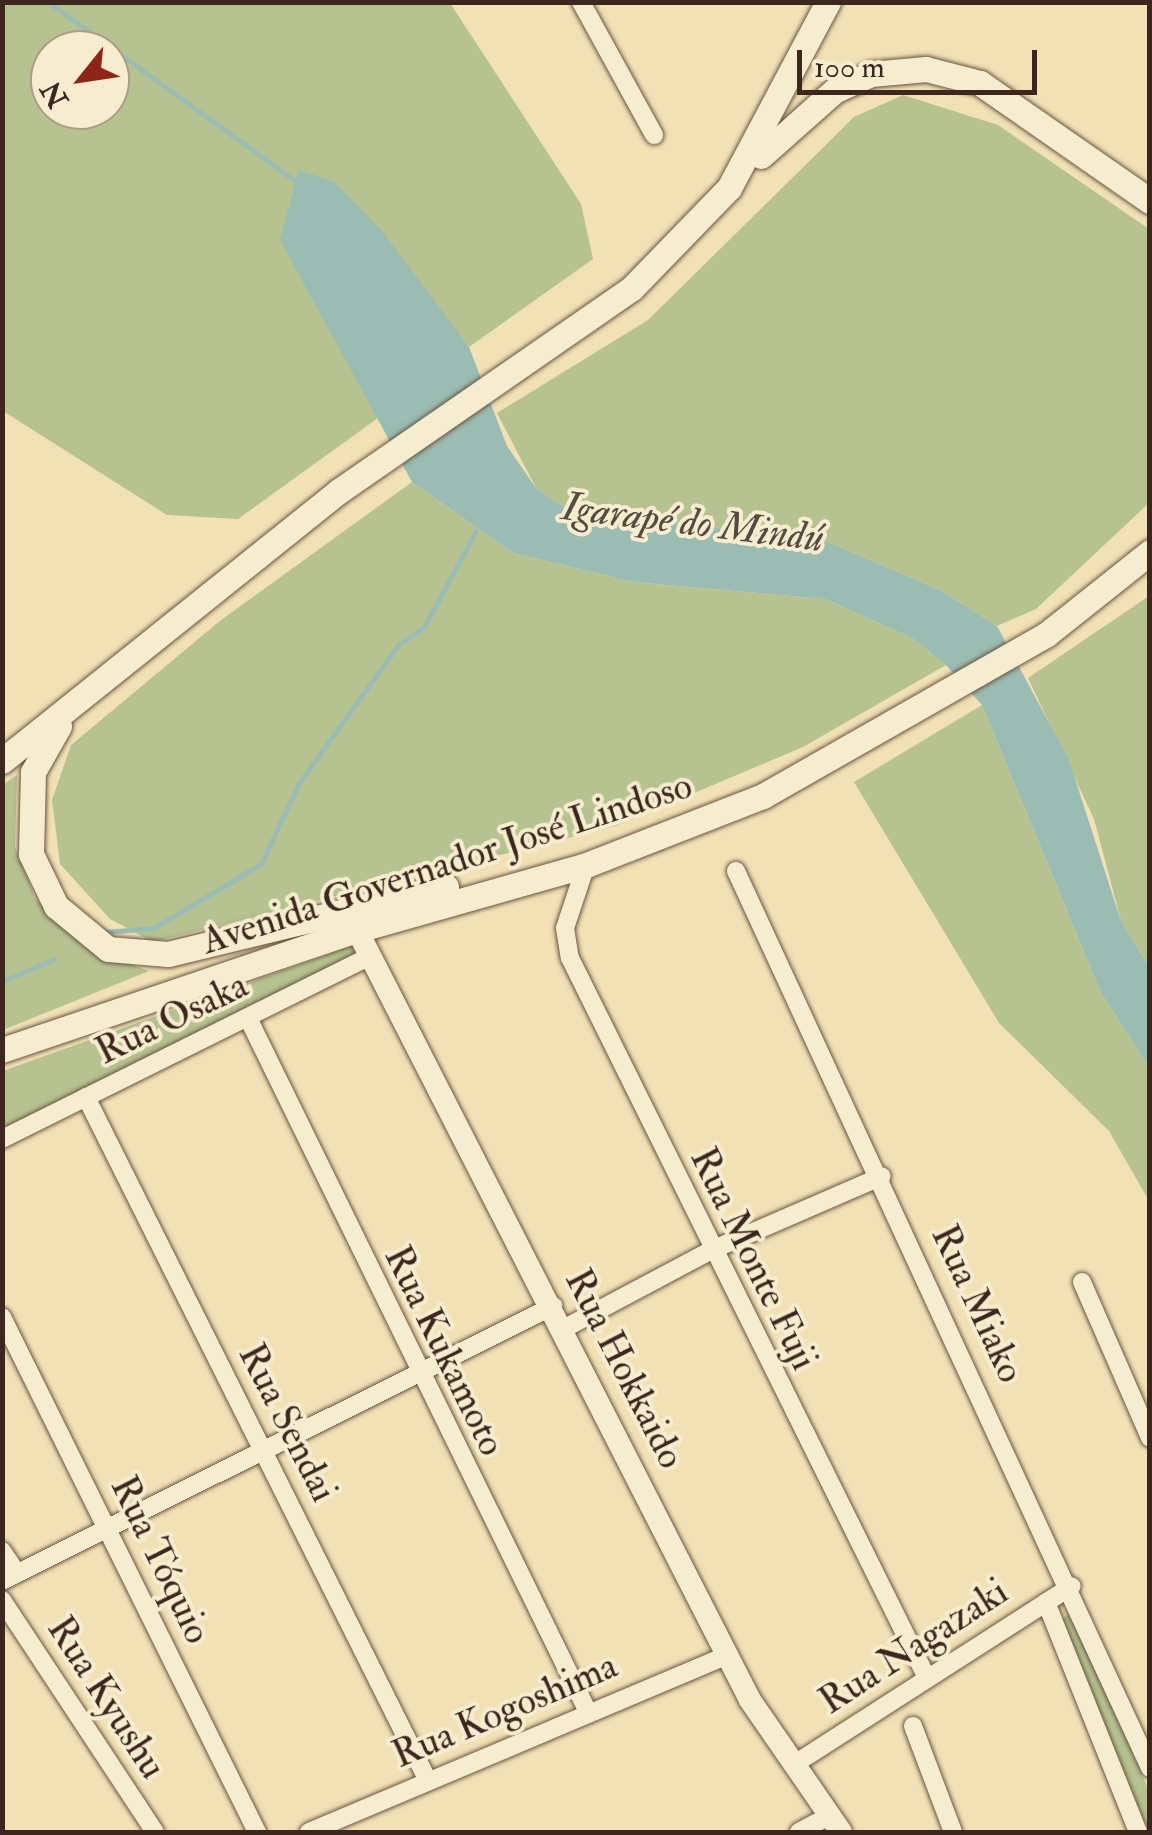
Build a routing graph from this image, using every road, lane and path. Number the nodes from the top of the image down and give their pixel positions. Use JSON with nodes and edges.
{"nodes":[{"id":1,"x":580,"y":2,"type":"edge"},
{"id":2,"x":828,"y":2,"type":"edge"},
{"id":3,"x":654,"y":135,"type":"dead end"},
{"id":4,"x":729,"y":188,"type":"junction"},
{"id":5,"x":1150,"y":201,"type":"edge"},
{"id":6,"x":1150,"y":538,"type":"edge"},
{"id":7,"x":1150,"y":552,"type":"edge"},
{"id":8,"x":1108,"y":588,"type":"junction"},
{"id":9,"x":78,"y":704,"type":"junction"},
{"id":10,"x":2,"y":761,"type":"edge"},
{"id":11,"x":586,"y":865,"type":"junction"},
{"id":12,"x":736,"y":871,"type":"dead end"},
{"id":13,"x":480,"y":893,"type":"junction"},
{"id":14,"x":357,"y":930,"type":"junction"},
{"id":15,"x":371,"y":956,"type":"junction"},
{"id":16,"x":248,"y":1018,"type":"junction"},
{"id":17,"x":2,"y":1050,"type":"edge"},
{"id":18,"x":86,"y":1098,"type":"junction"},
{"id":19,"x":2,"y":1140,"type":"edge"},
{"id":20,"x":882,"y":1176,"type":"junction"},
{"id":21,"x":712,"y":1250,"type":"junction"},
{"id":22,"x":1082,"y":1282,"type":"dead end"},
{"id":23,"x":552,"y":1306,"type":"junction"},
{"id":24,"x":2,"y":1318,"type":"edge"},
{"id":25,"x":565,"y":1328,"type":"junction"},
{"id":26,"x":418,"y":1373,"type":"junction"},
{"id":27,"x":1150,"y":1438,"type":"edge"},
{"id":28,"x":264,"y":1448,"type":"junction"},
{"id":29,"x":106,"y":1525,"type":"junction"},
{"id":30,"x":2,"y":1551,"type":"edge"},
{"id":31,"x":10,"y":1577,"type":"edge"},
{"id":32,"x":1072,"y":1586,"type":"junction"},
{"id":33,"x":2,"y":1600,"type":"edge"},
{"id":34,"x":1046,"y":1602,"type":"junction"},
{"id":35,"x":729,"y":1655,"type":"junction"},
{"id":36,"x":925,"y":1674,"type":"junction"},
{"id":37,"x":587,"y":1710,"type":"junction"},
{"id":38,"x":913,"y":1726,"type":"dead end"},
{"id":39,"x":793,"y":1765,"type":"junction"},
{"id":40,"x":1150,"y":1768,"type":"edge"},
{"id":41,"x":427,"y":1779,"type":"junction"},
{"id":42,"x":836,"y":1824,"type":"edge"},
{"id":43,"x":155,"y":1832,"type":"edge"},
{"id":44,"x":257,"y":1832,"type":"edge"},
{"id":45,"x":309,"y":1832,"type":"edge"},
{"id":46,"x":799,"y":1832,"type":"edge"},
{"id":47,"x":954,"y":1832,"type":"edge"},
{"id":48,"x":1138,"y":1832,"type":"edge"}],
"edges":[{"from":1,"to":3,"type":"street"},
{"from":2,"to":4,"type":"main road"},
{"from":4,"to":5,"type":"main road"},
{"from":4,"to":9,"type":"main road"},
{"from":6,"to":8,"type":"main road"},
{"from":7,"to":8,"type":"main road","name":"Avenida Governador José Lindoso"},
{"from":8,"to":11,"type":"main road","name":"Avenida Governador José Lindoso"},
{"from":9,"to":10,"type":"main road"},
{"from":9,"to":13,"type":"main road"},
{"from":11,"to":13,"type":"main road","name":"Avenida Governador José Lindoso"},
{"from":11,"to":21,"type":"street","name":"Rua Monte Fuji"},
{"from":12,"to":20,"type":"street","name":"Rua Miako"},
{"from":13,"to":14,"type":"main road","name":"Avenida Governador José Lindoso"},
{"from":14,"to":15,"type":"street","name":"Rua Hokkaido"},
{"from":14,"to":17,"type":"main road","name":"Avenida Governador José Lindoso"},
{"from":15,"to":16,"type":"street","name":"Rua Osaka"},
{"from":15,"to":23,"type":"street","name":"Rua Hokkaido"},
{"from":16,"to":18,"type":"street","name":"Rua Osaka"},
{"from":16,"to":26,"type":"street","name":"Rua Kukamoto"},
{"from":18,"to":19,"type":"street","name":"Rua Osaka"},
{"from":18,"to":28,"type":"street","name":"Rua Sendai"},
{"from":20,"to":21,"type":"street"},
{"from":20,"to":32,"type":"street","name":"Rua Miako"},
{"from":21,"to":25,"type":"street"},
{"from":21,"to":36,"type":"street","name":"Rua Monte Fuji"},
{"from":22,"to":27,"type":"street"},
{"from":23,"to":25,"type":"street","name":"Rua Hokkaido"},
{"from":23,"to":26,"type":"street"},
{"from":24,"to":29,"type":"street","name":"Rua Tóquio"},
{"from":25,"to":35,"type":"street","name":"Rua Hokkaido"},
{"from":26,"to":28,"type":"street"},
{"from":26,"to":37,"type":"street","name":"Rua Kukamoto"},
{"from":28,"to":29,"type":"street"},
{"from":28,"to":41,"type":"street","name":"Rua Sendai"},
{"from":29,"to":31,"type":"street"},
{"from":29,"to":44,"type":"street","name":"Rua Tóquio"},
{"from":30,"to":31,"type":"street"},
{"from":32,"to":34,"type":"street","name":"Rua Nagazaki"},
{"from":32,"to":40,"type":"street","name":"Rua Miako"},
{"from":33,"to":43,"type":"street","name":"Rua Kyushu"},
{"from":34,"to":36,"type":"street","name":"Rua Nagazaki"},
{"from":34,"to":48,"type":"street"},
{"from":35,"to":37,"type":"street","name":"Rua Kogoshima"},
{"from":35,"to":39,"type":"street","name":"Rua Hokkaido"},
{"from":36,"to":39,"type":"street","name":"Rua Nagazaki"},
{"from":37,"to":41,"type":"street","name":"Rua Kogoshima"},
{"from":38,"to":47,"type":"street"},
{"from":39,"to":42,"type":"street","name":"Rua Hokkaido"},
{"from":41,"to":45,"type":"street","name":"Rua Kogoshima"},
{"from":42,"to":46,"type":"street"}]}
